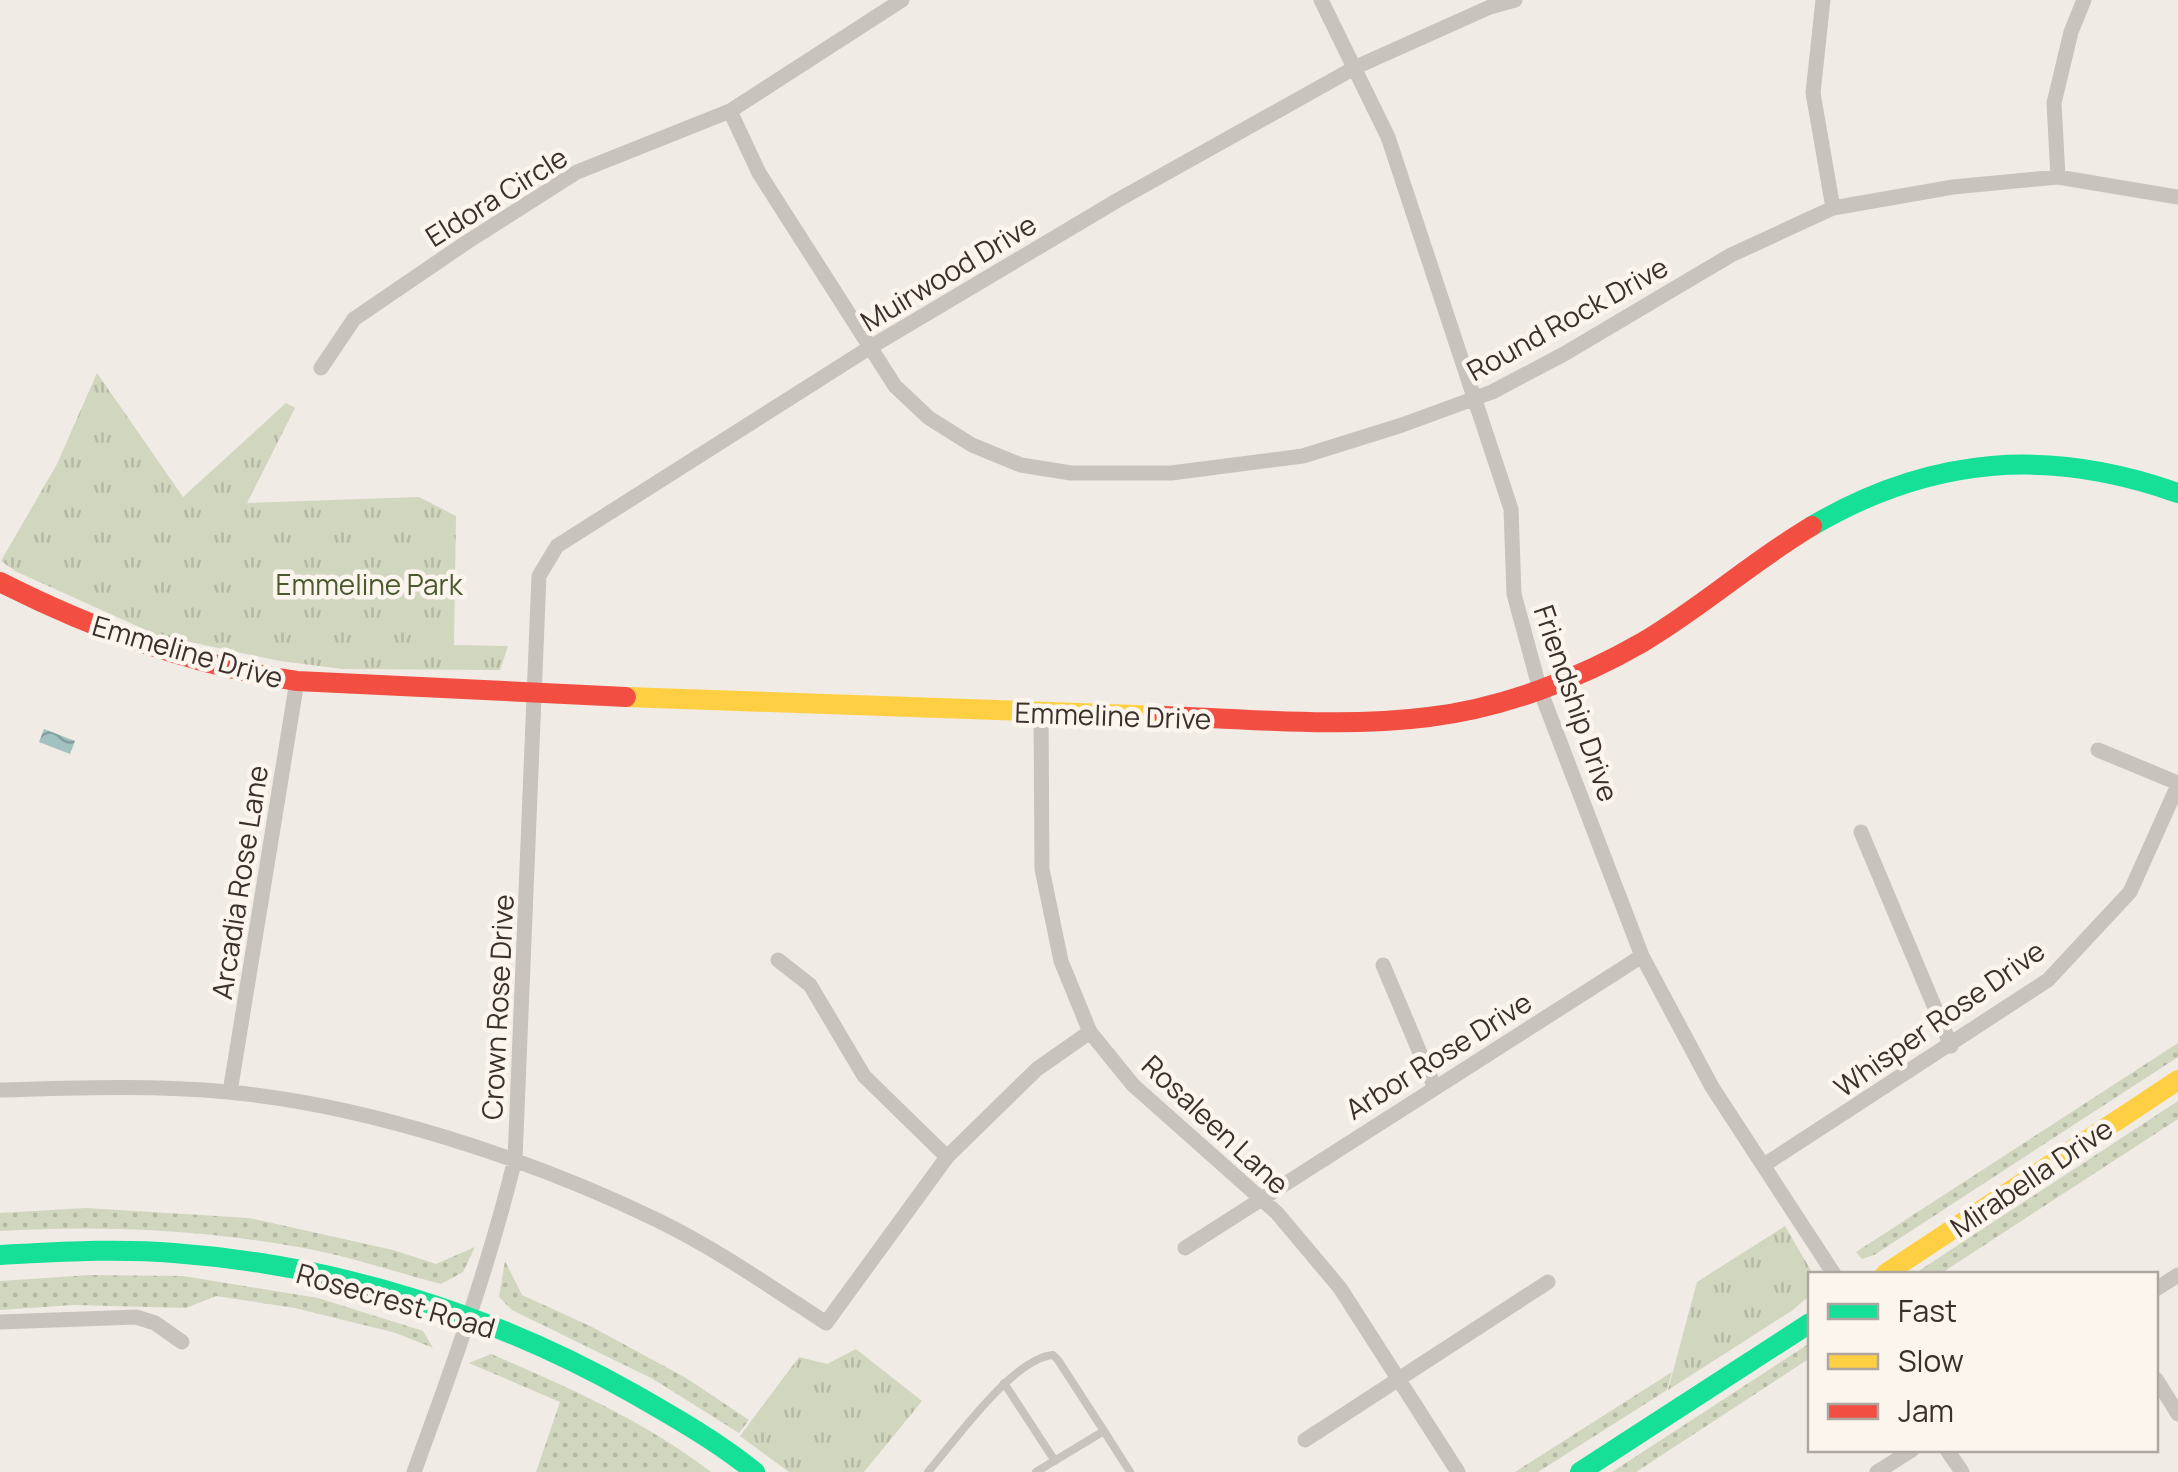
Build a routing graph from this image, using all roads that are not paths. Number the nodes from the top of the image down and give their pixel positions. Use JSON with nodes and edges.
{"nodes":[{"id":1,"x":902,"y":0,"type":"edge"},
{"id":2,"x":1321,"y":0,"type":"edge"},
{"id":3,"x":1515,"y":0,"type":"edge"},
{"id":4,"x":1823,"y":0,"type":"edge"},
{"id":5,"x":2084,"y":0,"type":"edge"},
{"id":6,"x":1356,"y":67,"type":"junction"},
{"id":7,"x":730,"y":112,"type":"junction"},
{"id":8,"x":2058,"y":177,"type":"junction"},
{"id":9,"x":2178,"y":197,"type":"edge"},
{"id":10,"x":1833,"y":208,"type":"junction"},
{"id":11,"x":869,"y":348,"type":"junction"},
{"id":12,"x":321,"y":368,"type":"dead end"},
{"id":13,"x":1475,"y":398,"type":"junction"},
{"id":14,"x":2178,"y":492,"type":"edge"},
{"id":15,"x":0,"y":582,"type":"edge"},
{"id":16,"x":297,"y":681,"type":"junction"},
{"id":17,"x":1540,"y":690,"type":"junction"},
{"id":18,"x":536,"y":694,"type":"junction"},
{"id":19,"x":1041,"y":713,"type":"junction"},
{"id":20,"x":2098,"y":750,"type":"dead end"},
{"id":21,"x":2178,"y":784,"type":"edge"},
{"id":22,"x":1860,"y":832,"type":"dead end"},
{"id":23,"x":1642,"y":956,"type":"junction"},
{"id":24,"x":778,"y":960,"type":"dead end"},
{"id":25,"x":1383,"y":965,"type":"dead end"},
{"id":26,"x":1090,"y":1032,"type":"junction"},
{"id":27,"x":1951,"y":1046,"type":"junction"},
{"id":28,"x":2178,"y":1080,"type":"edge"},
{"id":29,"x":1434,"y":1086,"type":"junction"},
{"id":30,"x":0,"y":1090,"type":"edge"},
{"id":31,"x":230,"y":1092,"type":"junction"},
{"id":32,"x":947,"y":1157,"type":"junction"},
{"id":33,"x":515,"y":1159,"type":"junction"},
{"id":34,"x":1764,"y":1166,"type":"junction"},
{"id":35,"x":1260,"y":1198,"type":"junction"},
{"id":36,"x":1185,"y":1248,"type":"dead end"},
{"id":37,"x":0,"y":1255,"type":"edge"},
{"id":38,"x":1833,"y":1272,"type":"edge"},
{"id":39,"x":1888,"y":1272,"type":"edge"},
{"id":40,"x":1548,"y":1282,"type":"dead end"},
{"id":41,"x":470,"y":1316,"type":"junction"},
{"id":42,"x":0,"y":1322,"type":"edge"},
{"id":43,"x":1808,"y":1324,"type":"edge"},
{"id":44,"x":182,"y":1342,"type":"dead end"},
{"id":45,"x":1400,"y":1380,"type":"junction"},
{"id":46,"x":2158,"y":1382,"type":"edge"},
{"id":47,"x":1004,"y":1383,"type":"junction"},
{"id":48,"x":2178,"y":1414,"type":"edge"},
{"id":49,"x":1104,"y":1431,"type":"junction"},
{"id":50,"x":1304,"y":1440,"type":"dead end"},
{"id":51,"x":1909,"y":1452,"type":"edge"},
{"id":52,"x":1055,"y":1460,"type":"junction"},
{"id":53,"x":414,"y":1472,"type":"edge"},
{"id":54,"x":755,"y":1472,"type":"edge"},
{"id":55,"x":928,"y":1472,"type":"edge"},
{"id":56,"x":1036,"y":1472,"type":"edge"},
{"id":57,"x":1130,"y":1472,"type":"edge"},
{"id":58,"x":1458,"y":1472,"type":"edge"},
{"id":59,"x":1580,"y":1472,"type":"edge"},
{"id":60,"x":1878,"y":1472,"type":"edge"}],
"edges":[{"from":1,"to":7,"type":"street","name":"Eldora Circle"},
{"from":2,"to":6,"type":"street","name":"Friendship Drive"},
{"from":3,"to":6,"type":"street","name":"Muirwood Drive"},
{"from":4,"to":10,"type":"street"},
{"from":5,"to":8,"type":"street"},
{"from":6,"to":11,"type":"street","name":"Muirwood Drive"},
{"from":6,"to":13,"type":"street","name":"Friendship Drive"},
{"from":7,"to":11,"type":"street","name":"Round Rock Drive"},
{"from":7,"to":12,"type":"street","name":"Eldora Circle"},
{"from":8,"to":9,"type":"street","name":"Round Rock Drive"},
{"from":8,"to":10,"type":"street","name":"Round Rock Drive"},
{"from":10,"to":13,"type":"street","name":"Round Rock Drive"},
{"from":11,"to":13,"type":"street","name":"Round Rock Drive"},
{"from":11,"to":18,"type":"street","name":"Muirwood Drive"},
{"from":13,"to":17,"type":"street","name":"Friendship Drive"},
{"from":14,"to":17,"type":"street","name":"Emmeline Drive"},
{"from":15,"to":16,"type":"street","name":"Emmeline Drive"},
{"from":16,"to":18,"type":"street","name":"Emmeline Drive"},
{"from":16,"to":31,"type":"street","name":"Arcadia Rose Lane"},
{"from":17,"to":19,"type":"street","name":"Emmeline Drive"},
{"from":17,"to":23,"type":"street","name":"Friendship Drive"},
{"from":18,"to":19,"type":"street","name":"Emmeline Drive"},
{"from":18,"to":33,"type":"street","name":"Crown Rose Drive"},
{"from":19,"to":26,"type":"street","name":"Rosaleen Lane"},
{"from":20,"to":21,"type":"street"},
{"from":21,"to":27,"type":"street","name":"Whisper Rose Drive"},
{"from":22,"to":27,"type":"street"},
{"from":23,"to":29,"type":"street","name":"Arbor Rose Drive"},
{"from":23,"to":34,"type":"street","name":"Friendship Drive"},
{"from":24,"to":32,"type":"street"},
{"from":25,"to":29,"type":"street"},
{"from":26,"to":32,"type":"street"},
{"from":26,"to":35,"type":"street","name":"Rosaleen Lane"},
{"from":27,"to":34,"type":"street","name":"Whisper Rose Drive"},
{"from":28,"to":39,"type":"street","name":"Mirabella Drive"},
{"from":29,"to":35,"type":"street","name":"Arbor Rose Drive"},
{"from":30,"to":31,"type":"street"},
{"from":31,"to":33,"type":"street"},
{"from":32,"to":33,"type":"street"},
{"from":33,"to":41,"type":"street","name":"Crown Rose Drive"},
{"from":34,"to":38,"type":"street","name":"Friendship Drive"},
{"from":35,"to":36,"type":"street","name":"Arbor Rose Drive"},
{"from":35,"to":45,"type":"street","name":"Rosaleen Lane"},
{"from":37,"to":41,"type":"street","name":"Rosecrest Road"},
{"from":40,"to":45,"type":"street"},
{"from":41,"to":53,"type":"street","name":"Crown Rose Drive"},
{"from":41,"to":54,"type":"street","name":"Rosecrest Road"},
{"from":42,"to":44,"type":"street"},
{"from":43,"to":59,"type":"street"},
{"from":45,"to":50,"type":"street"},
{"from":45,"to":58,"type":"street","name":"Rosaleen Lane"},
{"from":46,"to":48,"type":"street"},
{"from":47,"to":49,"type":"lane"},
{"from":47,"to":52,"type":"lane"},
{"from":47,"to":55,"type":"lane"},
{"from":49,"to":52,"type":"lane"},
{"from":49,"to":57,"type":"lane"},
{"from":51,"to":60,"type":"street"},
{"from":52,"to":56,"type":"lane"}]}
